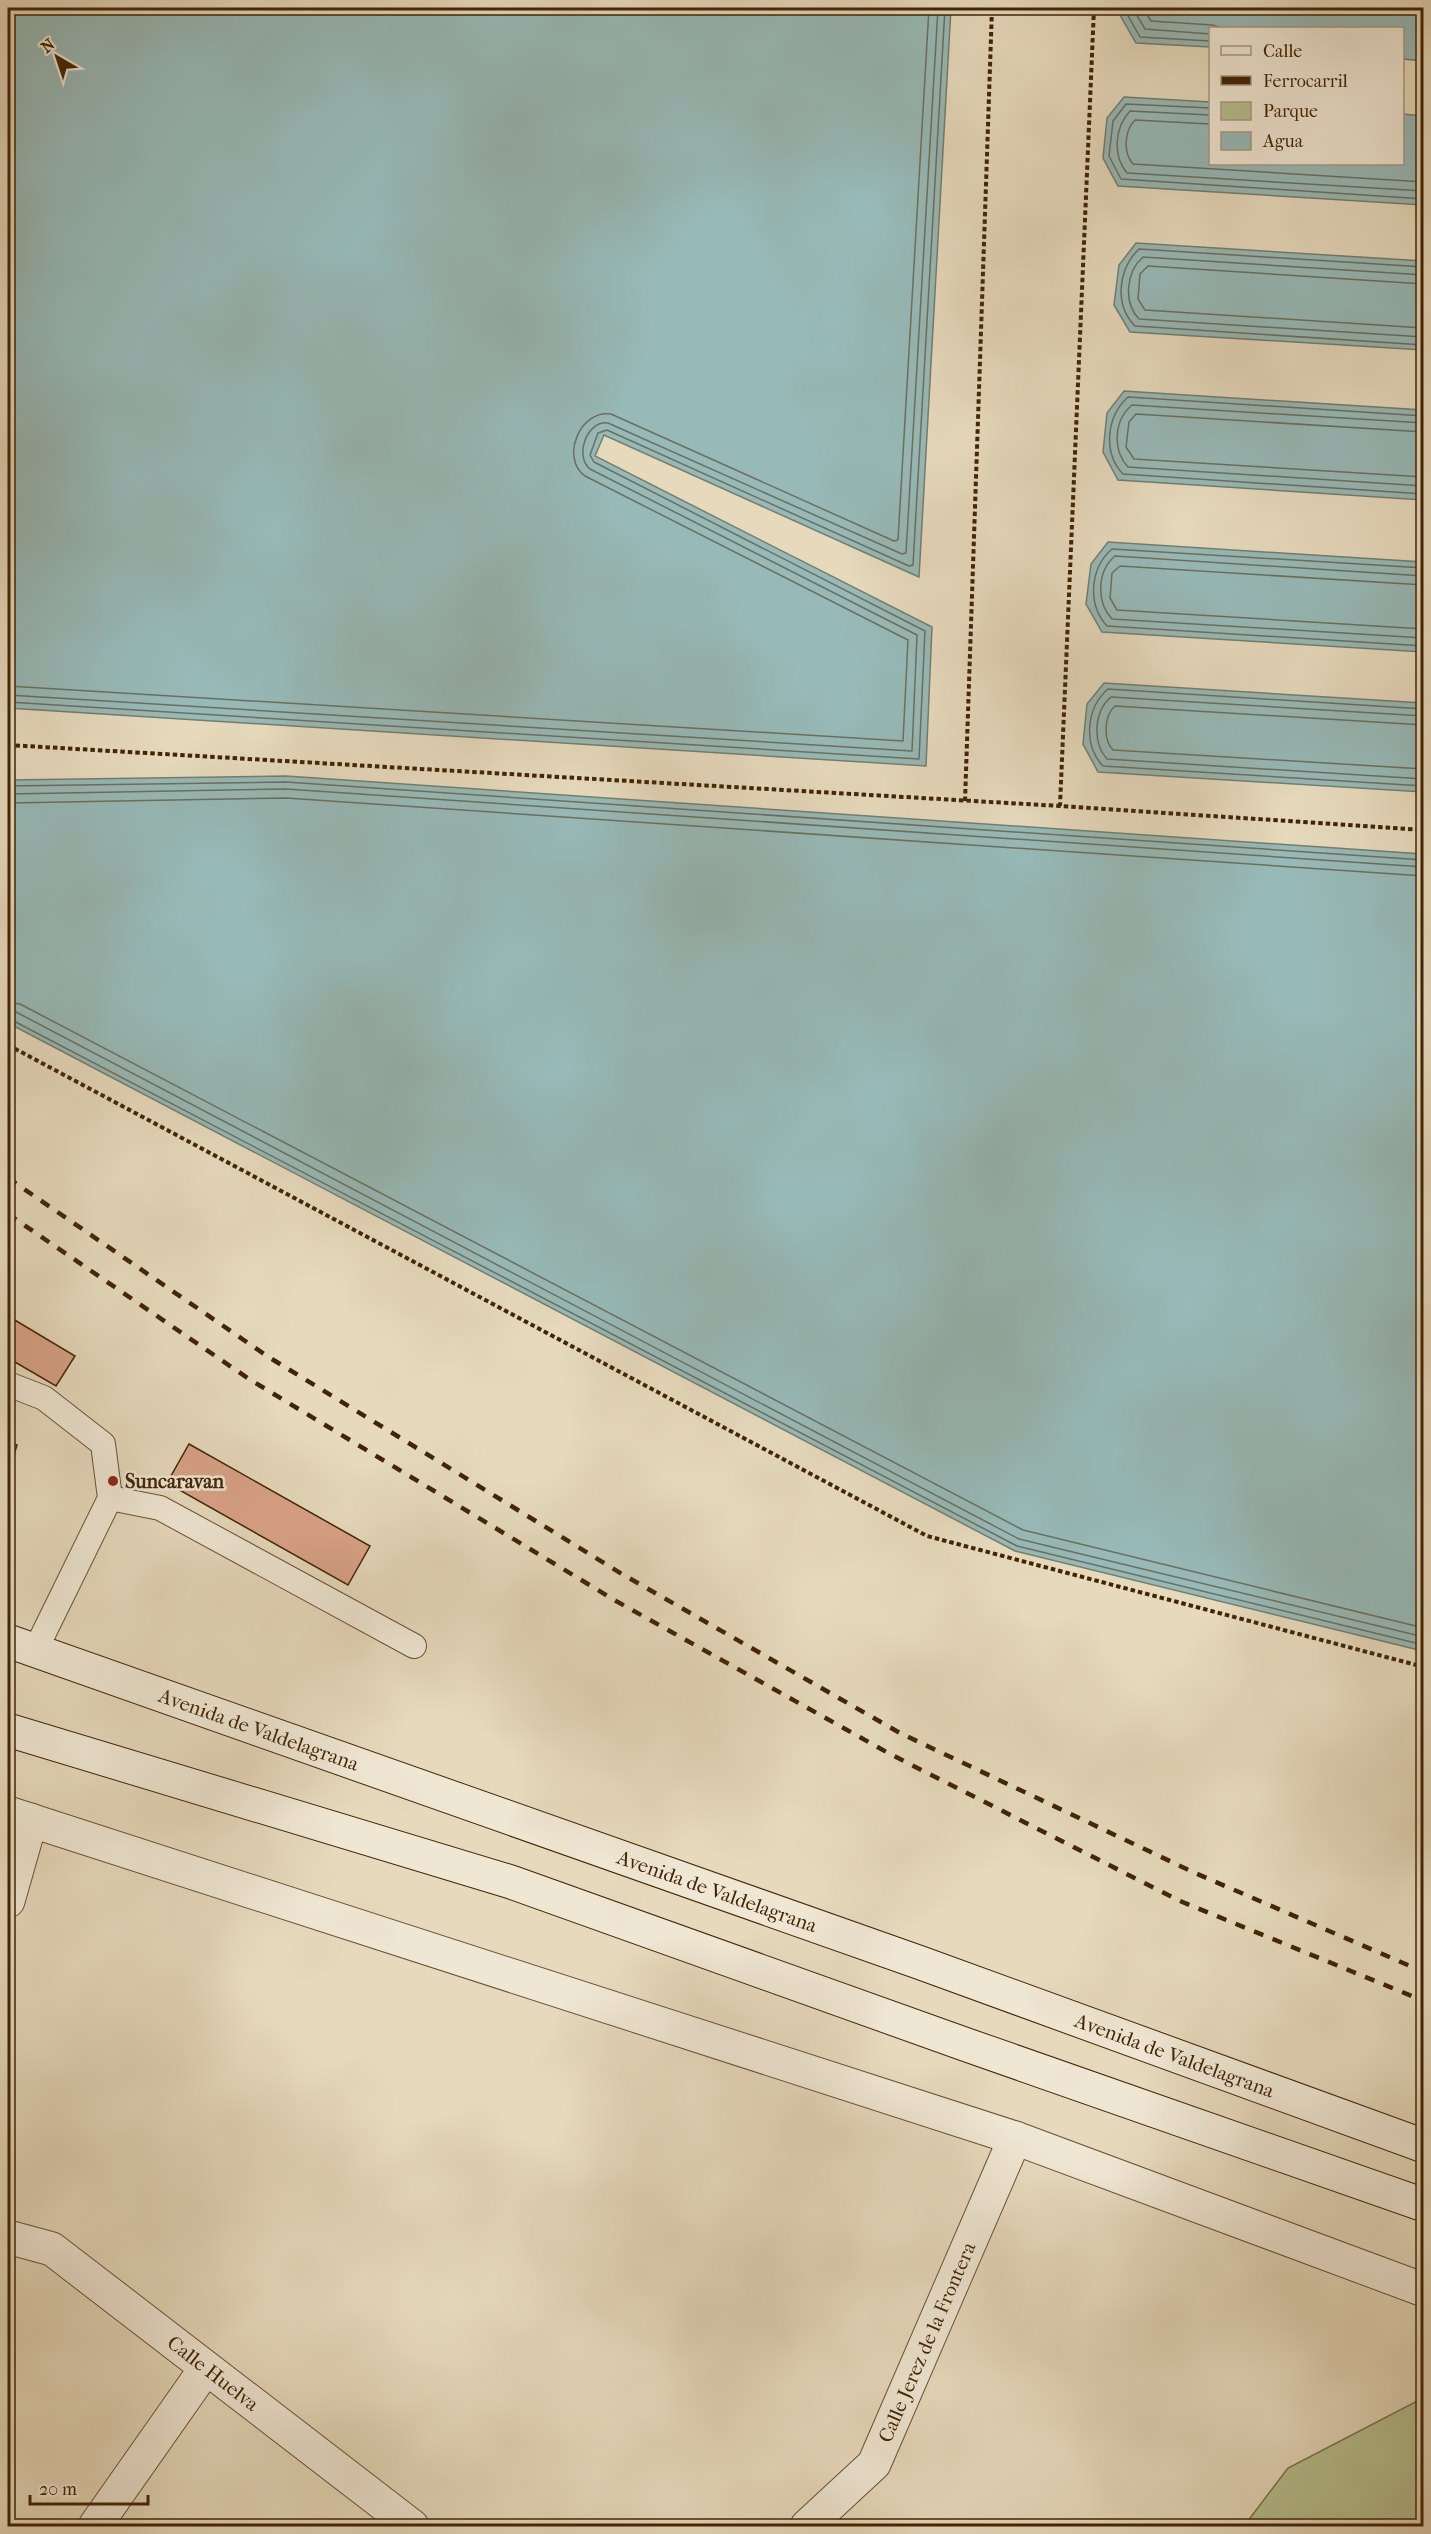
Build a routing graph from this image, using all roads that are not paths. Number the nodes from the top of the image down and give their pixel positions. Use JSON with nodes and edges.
{"nodes":[{"id":1,"x":8,"y":1384,"type":"edge"},
{"id":2,"x":110,"y":1498,"type":"junction"},
{"id":3,"x":21,"y":1646,"type":"edge"},
{"id":4,"x":414,"y":1646,"type":"dead end"},
{"id":5,"x":8,"y":1730,"type":"edge"},
{"id":6,"x":19,"y":1817,"type":"edge"},
{"id":7,"x":8,"y":1901,"type":"edge"},
{"id":8,"x":1015,"y":2138,"type":"junction"},
{"id":9,"x":1424,"y":2146,"type":"edge"},
{"id":10,"x":1421,"y":2205,"type":"edge"},
{"id":11,"x":8,"y":2237,"type":"edge"},
{"id":12,"x":1424,"y":2290,"type":"edge"},
{"id":13,"x":206,"y":2368,"type":"junction"},
{"id":14,"x":95,"y":2526,"type":"edge"},
{"id":15,"x":412,"y":2526,"type":"edge"},
{"id":16,"x":807,"y":2526,"type":"edge"}],
"edges":[{"from":1,"to":2,"type":"lane"},
{"from":2,"to":3,"type":"lane"},
{"from":2,"to":4,"type":"lane"},
{"from":3,"to":9,"type":"main road","name":"Avenida de Valdelagrana"},
{"from":5,"to":10,"type":"main road"},
{"from":6,"to":7,"type":"main road"},
{"from":6,"to":8,"type":"main road"},
{"from":8,"to":12,"type":"main road"},
{"from":8,"to":16,"type":"main road","name":"Calle Jerez de la Frontera"},
{"from":11,"to":13,"type":"main road","name":"Calle Huelva"},
{"from":13,"to":14,"type":"main road"},
{"from":13,"to":15,"type":"main road","name":"Calle Huelva"}]}
